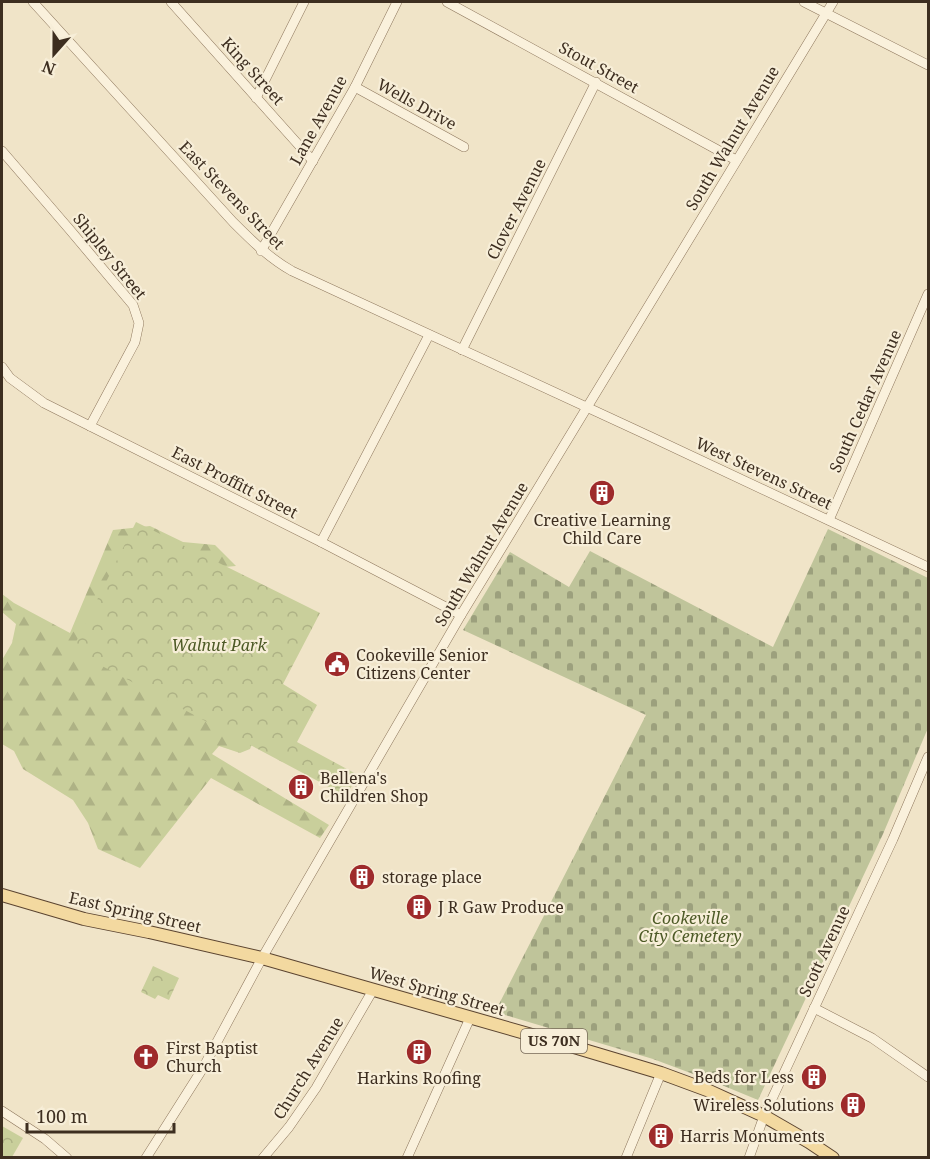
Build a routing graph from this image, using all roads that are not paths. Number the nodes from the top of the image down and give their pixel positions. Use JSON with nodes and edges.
{"nodes":[{"id":1,"x":33,"y":2,"type":"edge"},
{"id":2,"x":171,"y":2,"type":"edge"},
{"id":3,"x":304,"y":2,"type":"edge"},
{"id":4,"x":397,"y":2,"type":"edge"},
{"id":5,"x":447,"y":2,"type":"edge"},
{"id":6,"x":804,"y":2,"type":"edge"},
{"id":7,"x":833,"y":2,"type":"edge"},
{"id":8,"x":826,"y":13,"type":"junction"},
{"id":9,"x":928,"y":64,"type":"edge"},
{"id":10,"x":596,"y":82,"type":"junction"},
{"id":11,"x":355,"y":87,"type":"junction"},
{"id":12,"x":256,"y":98,"type":"junction"},
{"id":13,"x":464,"y":147,"type":"dead end"},
{"id":14,"x":2,"y":151,"type":"edge"},
{"id":15,"x":736,"y":160,"type":"junction"},
{"id":16,"x":313,"y":161,"type":"junction"},
{"id":17,"x":261,"y":251,"type":"junction"},
{"id":18,"x":928,"y":294,"type":"edge"},
{"id":19,"x":429,"y":335,"type":"junction"},
{"id":20,"x":462,"y":350,"type":"junction"},
{"id":21,"x":2,"y":367,"type":"edge"},
{"id":22,"x":587,"y":407,"type":"junction"},
{"id":23,"x":90,"y":426,"type":"junction"},
{"id":24,"x":829,"y":520,"type":"junction"},
{"id":25,"x":321,"y":542,"type":"junction"},
{"id":26,"x":928,"y":567,"type":"edge"},
{"id":27,"x":461,"y":615,"type":"junction"},
{"id":28,"x":928,"y":757,"type":"edge"},
{"id":29,"x":2,"y":895,"type":"edge"},
{"id":30,"x":262,"y":958,"type":"junction"},
{"id":31,"x":373,"y":990,"type":"junction"},
{"id":32,"x":814,"y":1008,"type":"junction"},
{"id":33,"x":470,"y":1018,"type":"junction"},
{"id":34,"x":661,"y":1073,"type":"junction"},
{"id":35,"x":928,"y":1077,"type":"edge"},
{"id":36,"x":2,"y":1111,"type":"edge"},
{"id":37,"x":764,"y":1116,"type":"junction"},
{"id":38,"x":67,"y":1158,"type":"edge"},
{"id":39,"x":146,"y":1158,"type":"edge"},
{"id":40,"x":263,"y":1158,"type":"edge"},
{"id":41,"x":407,"y":1158,"type":"edge"},
{"id":42,"x":626,"y":1158,"type":"edge"},
{"id":43,"x":749,"y":1158,"type":"edge"},
{"id":44,"x":833,"y":1158,"type":"edge"}],
"edges":[{"from":1,"to":17,"type":"street","name":"East Stevens Street"},
{"from":2,"to":12,"type":"street","name":"King Street"},
{"from":3,"to":12,"type":"street"},
{"from":4,"to":11,"type":"street","name":"Lane Avenue"},
{"from":5,"to":10,"type":"street","name":"Stout Street"},
{"from":6,"to":8,"type":"street"},
{"from":7,"to":8,"type":"street","name":"South Walnut Avenue"},
{"from":8,"to":9,"type":"street"},
{"from":8,"to":15,"type":"street","name":"South Walnut Avenue"},
{"from":10,"to":15,"type":"street","name":"Stout Street"},
{"from":10,"to":20,"type":"street","name":"Clover Avenue"},
{"from":11,"to":13,"type":"street","name":"Wells Drive"},
{"from":11,"to":16,"type":"street","name":"Lane Avenue"},
{"from":12,"to":16,"type":"street","name":"King Street"},
{"from":14,"to":23,"type":"street","name":"Shipley Street"},
{"from":15,"to":22,"type":"street","name":"South Walnut Avenue"},
{"from":16,"to":17,"type":"street","name":"Lane Avenue"},
{"from":17,"to":19,"type":"street","name":"East Stevens Street"},
{"from":18,"to":24,"type":"street","name":"South Cedar Avenue"},
{"from":19,"to":20,"type":"street","name":"East Stevens Street"},
{"from":19,"to":25,"type":"street"},
{"from":20,"to":22,"type":"street","name":"East Stevens Street"},
{"from":21,"to":23,"type":"street","name":"East Proffitt Street"},
{"from":22,"to":24,"type":"street","name":"West Stevens Street"},
{"from":22,"to":27,"type":"street","name":"South Walnut Avenue"},
{"from":23,"to":25,"type":"street","name":"East Proffitt Street"},
{"from":24,"to":26,"type":"street","name":"West Stevens Street"},
{"from":25,"to":27,"type":"street","name":"East Proffitt Street"},
{"from":27,"to":30,"type":"street","name":"South Walnut Avenue"},
{"from":28,"to":32,"type":"street","name":"Scott Avenue"},
{"from":29,"to":30,"type":"main road","name":"East Spring Street","number":"US 70N"},
{"from":30,"to":31,"type":"main road","name":"West Spring Street","number":"US 70N"},
{"from":30,"to":39,"type":"street","name":"South Walnut Avenue"},
{"from":31,"to":33,"type":"main road","name":"West Spring Street","number":"US 70N"},
{"from":31,"to":40,"type":"street","name":"Church Avenue"},
{"from":32,"to":35,"type":"street"},
{"from":32,"to":37,"type":"street","name":"Scott Avenue"},
{"from":33,"to":34,"type":"main road","name":"West Spring Street","number":"US 70N"},
{"from":33,"to":41,"type":"street"},
{"from":34,"to":37,"type":"main road","name":"West Spring Street","number":"US 70N"},
{"from":34,"to":42,"type":"street"},
{"from":36,"to":38,"type":"street"},
{"from":37,"to":43,"type":"street","name":"Scott Avenue"},
{"from":37,"to":44,"type":"main road","name":"West Spring Street","number":"US 70N"}]}
